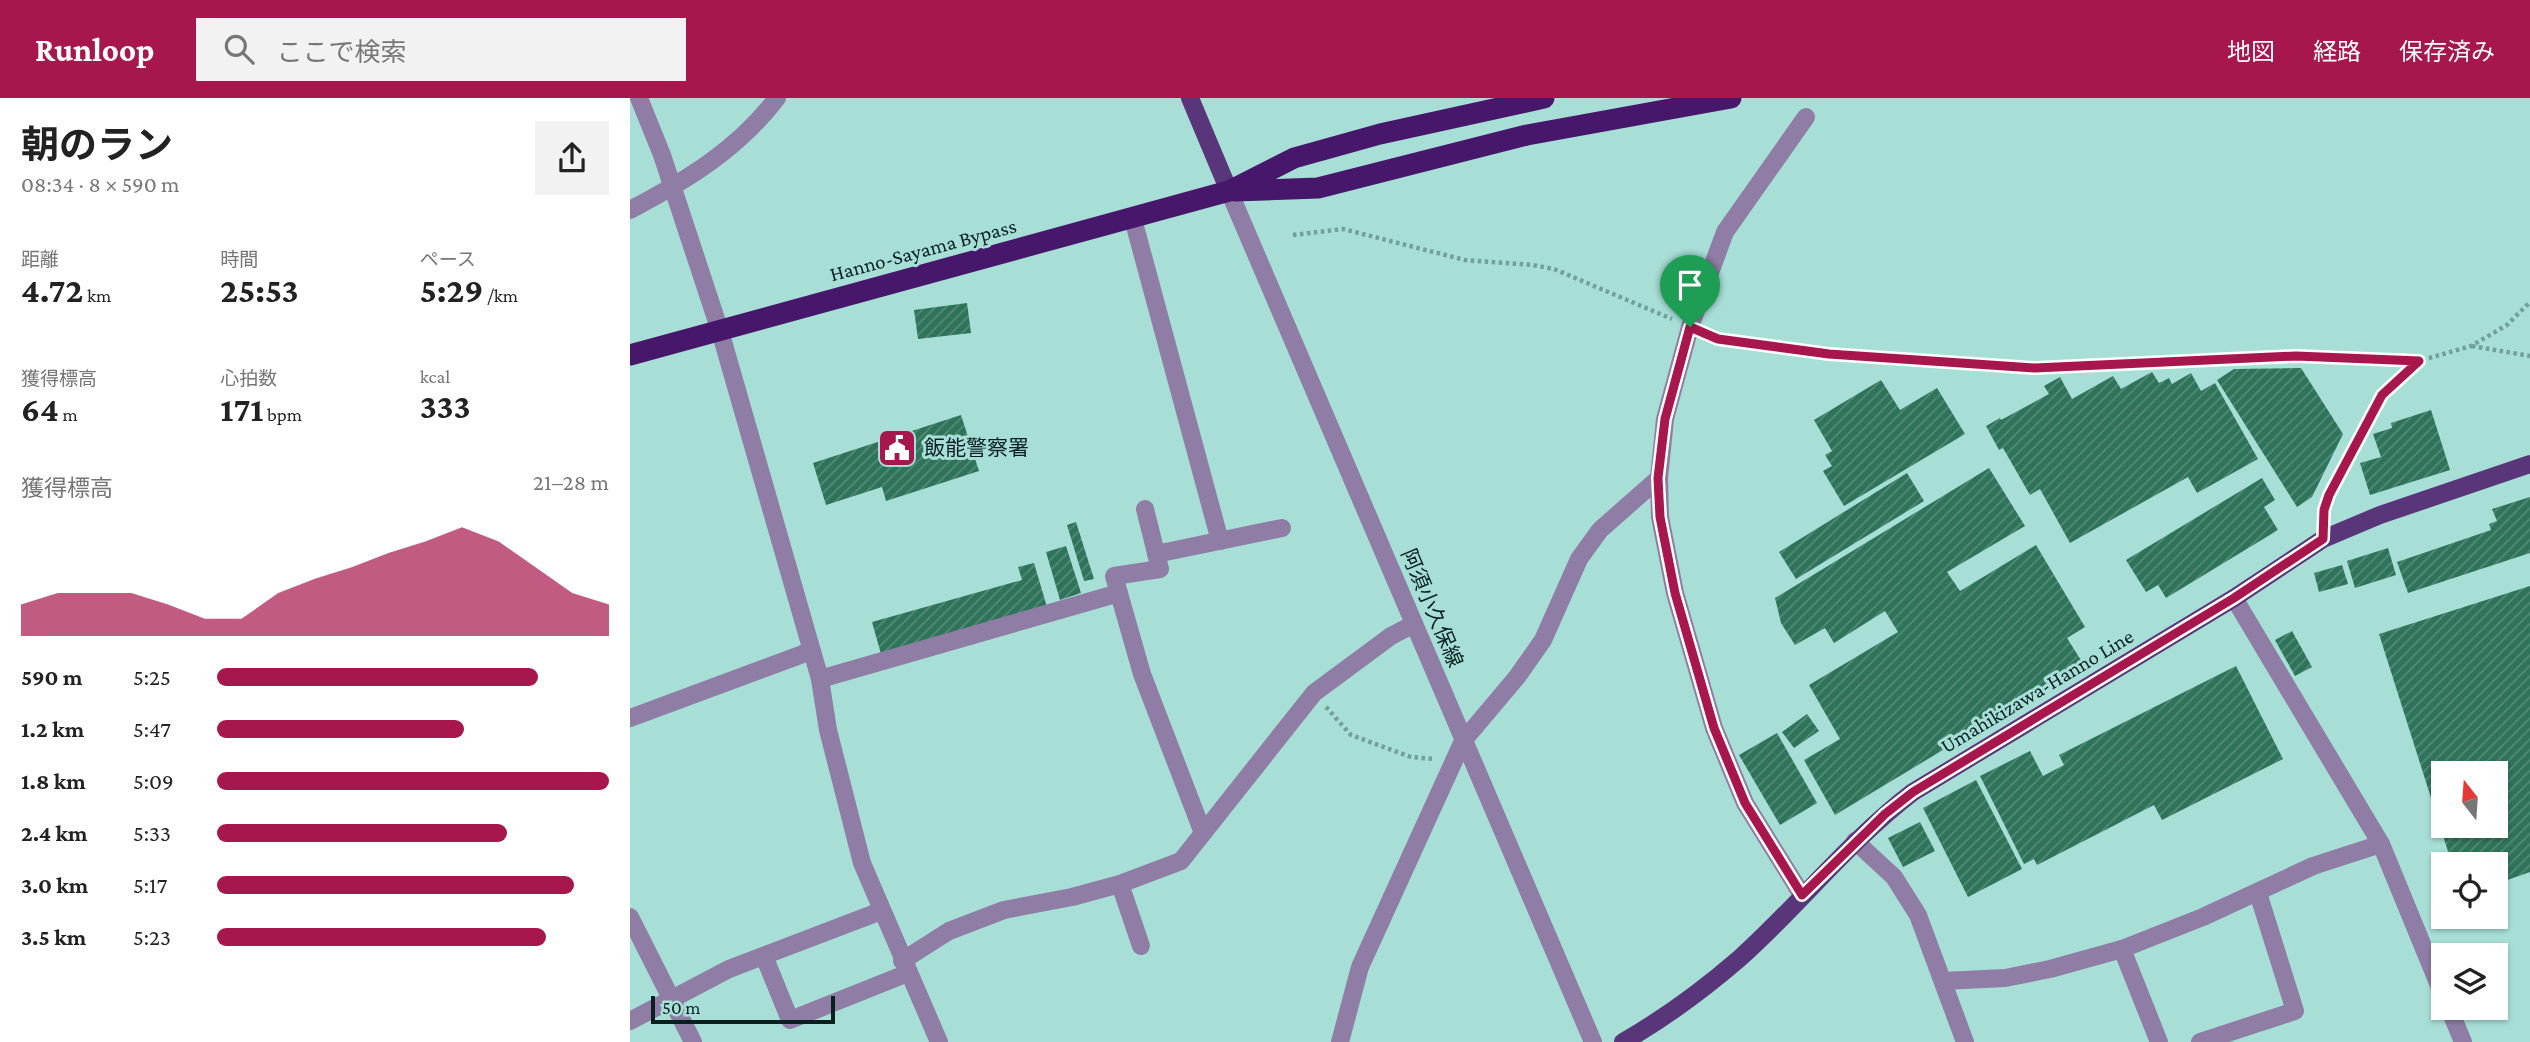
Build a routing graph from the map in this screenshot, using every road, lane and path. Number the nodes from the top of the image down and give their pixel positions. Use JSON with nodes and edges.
{"nodes":[{"id":1,"x":777,"y":98,"type":"edge"},
{"id":2,"x":1190,"y":98,"type":"edge"},
{"id":3,"x":1544,"y":98,"type":"edge"},
{"id":4,"x":1731,"y":98,"type":"edge"},
{"id":5,"x":641,"y":100,"type":"edge"},
{"id":6,"x":1806,"y":117,"type":"dead end"},
{"id":7,"x":673,"y":187,"type":"junction"},
{"id":8,"x":1229,"y":191,"type":"junction"},
{"id":9,"x":630,"y":210,"type":"edge"},
{"id":10,"x":1133,"y":219,"type":"junction"},
{"id":11,"x":1293,"y":235,"type":"dead end"},
{"id":12,"x":2530,"y":302,"type":"edge"},
{"id":13,"x":1690,"y":327,"type":"junction"},
{"id":14,"x":720,"y":331,"type":"junction"},
{"id":15,"x":2471,"y":346,"type":"junction"},
{"id":16,"x":630,"y":355,"type":"edge"},
{"id":17,"x":2530,"y":355,"type":"edge"},
{"id":18,"x":2419,"y":361,"type":"junction"},
{"id":19,"x":2530,"y":464,"type":"edge"},
{"id":20,"x":1658,"y":478,"type":"junction"},
{"id":21,"x":1145,"y":509,"type":"dead end"},
{"id":22,"x":1282,"y":528,"type":"dead end"},
{"id":23,"x":2323,"y":539,"type":"junction"},
{"id":24,"x":1220,"y":541,"type":"junction"},
{"id":25,"x":1156,"y":554,"type":"junction"},
{"id":26,"x":1119,"y":593,"type":"junction"},
{"id":27,"x":2234,"y":598,"type":"junction"},
{"id":28,"x":1414,"y":624,"type":"junction"},
{"id":29,"x":811,"y":651,"type":"junction"},
{"id":30,"x":820,"y":680,"type":"junction"},
{"id":31,"x":1314,"y":693,"type":"junction"},
{"id":32,"x":630,"y":718,"type":"edge"},
{"id":33,"x":1462,"y":741,"type":"junction"},
{"id":34,"x":1453,"y":762,"type":"junction"},
{"id":35,"x":1203,"y":833,"type":"junction"},
{"id":36,"x":1855,"y":841,"type":"junction"},
{"id":37,"x":2381,"y":844,"type":"junction"},
{"id":38,"x":1120,"y":884,"type":"junction"},
{"id":39,"x":2258,"y":893,"type":"junction"},
{"id":40,"x":1802,"y":895,"type":"junction"},
{"id":41,"x":880,"y":911,"type":"junction"},
{"id":42,"x":630,"y":917,"type":"edge"},
{"id":43,"x":1141,"y":946,"type":"dead end"},
{"id":44,"x":2122,"y":949,"type":"junction"},
{"id":45,"x":764,"y":956,"type":"junction"},
{"id":46,"x":2431,"y":966,"type":"edge"},
{"id":47,"x":905,"y":967,"type":"junction"},
{"id":48,"x":1943,"y":981,"type":"junction"},
{"id":49,"x":673,"y":999,"type":"junction"},
{"id":50,"x":2454,"y":1020,"type":"edge"},
{"id":51,"x":630,"y":1021,"type":"edge"},
{"id":52,"x":693,"y":1042,"type":"edge"},
{"id":53,"x":939,"y":1042,"type":"edge"},
{"id":54,"x":1340,"y":1042,"type":"edge"},
{"id":55,"x":1593,"y":1042,"type":"edge"},
{"id":56,"x":1623,"y":1042,"type":"edge"},
{"id":57,"x":1965,"y":1042,"type":"edge"},
{"id":58,"x":2159,"y":1042,"type":"edge"},
{"id":59,"x":2200,"y":1042,"type":"edge"},
{"id":60,"x":2463,"y":1042,"type":"edge"}],
"edges":[{"from":1,"to":7,"type":"street"},
{"from":2,"to":8,"type":"main road"},
{"from":3,"to":8,"type":"highway","name":"Hanno-Sayama Bypass"},
{"from":4,"to":8,"type":"highway","name":"Hanno-Sayama Bypass"},
{"from":5,"to":7,"type":"street"},
{"from":6,"to":13,"type":"street"},
{"from":7,"to":9,"type":"street"},
{"from":7,"to":14,"type":"street"},
{"from":8,"to":10,"type":"highway","name":"Hanno-Sayama Bypass"},
{"from":8,"to":28,"type":"street","name":"阿須小久保線"},
{"from":10,"to":14,"type":"highway","name":"Hanno-Sayama Bypass"},
{"from":10,"to":24,"type":"street"},
{"from":11,"to":13,"type":"path"},
{"from":12,"to":15,"type":"path"},
{"from":13,"to":18,"type":"path"},
{"from":13,"to":20,"type":"street"},
{"from":14,"to":16,"type":"highway","name":"Hanno-Sayama Bypass"},
{"from":14,"to":29,"type":"street"},
{"from":15,"to":17,"type":"path"},
{"from":15,"to":18,"type":"path"},
{"from":18,"to":23,"type":"path"},
{"from":19,"to":23,"type":"main road","name":"Umahikizawa-Hanno Line"},
{"from":20,"to":33,"type":"street"},
{"from":20,"to":40,"type":"street"},
{"from":21,"to":25,"type":"street"},
{"from":22,"to":24,"type":"street"},
{"from":23,"to":27,"type":"main road","name":"Umahikizawa-Hanno Line"},
{"from":24,"to":25,"type":"street"},
{"from":25,"to":26,"type":"street"},
{"from":26,"to":30,"type":"street"},
{"from":26,"to":35,"type":"street"},
{"from":27,"to":36,"type":"main road","name":"Umahikizawa-Hanno Line"},
{"from":27,"to":37,"type":"street"},
{"from":28,"to":31,"type":"street"},
{"from":28,"to":33,"type":"street","name":"阿須小久保線"},
{"from":29,"to":30,"type":"street"},
{"from":29,"to":32,"type":"street"},
{"from":30,"to":41,"type":"street"},
{"from":31,"to":34,"type":"path"},
{"from":31,"to":35,"type":"street"},
{"from":33,"to":34,"type":"street"},
{"from":33,"to":55,"type":"street","name":"阿須小久保線"},
{"from":34,"to":54,"type":"street"},
{"from":35,"to":38,"type":"street"},
{"from":36,"to":40,"type":"main road","name":"Umahikizawa-Hanno Line"},
{"from":36,"to":48,"type":"street"},
{"from":37,"to":39,"type":"street"},
{"from":37,"to":46,"type":"street"},
{"from":38,"to":43,"type":"street"},
{"from":38,"to":47,"type":"street"},
{"from":39,"to":44,"type":"street"},
{"from":39,"to":59,"type":"street"},
{"from":40,"to":56,"type":"main road","name":"Umahikizawa-Hanno Line"},
{"from":41,"to":45,"type":"street"},
{"from":41,"to":47,"type":"street"},
{"from":42,"to":49,"type":"street"},
{"from":44,"to":48,"type":"street"},
{"from":44,"to":58,"type":"street"},
{"from":45,"to":47,"type":"street"},
{"from":45,"to":49,"type":"street"},
{"from":47,"to":53,"type":"street"},
{"from":48,"to":57,"type":"street"},
{"from":49,"to":51,"type":"street"},
{"from":49,"to":52,"type":"street"},
{"from":50,"to":60,"type":"street"}]}
